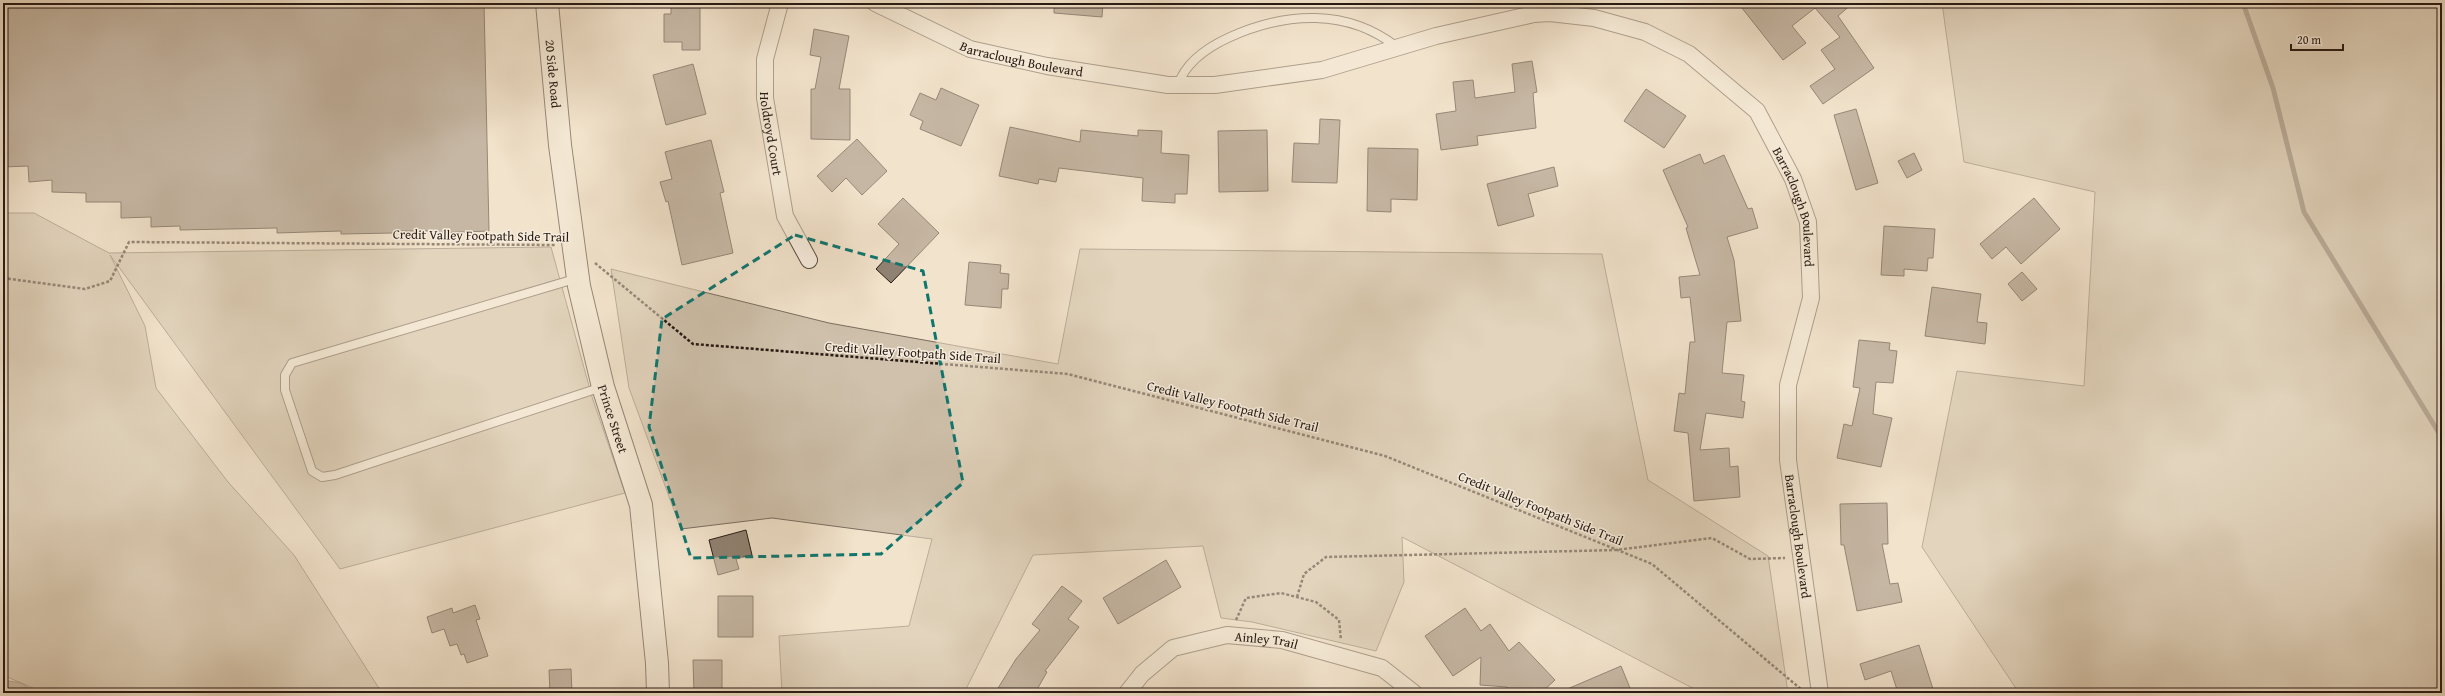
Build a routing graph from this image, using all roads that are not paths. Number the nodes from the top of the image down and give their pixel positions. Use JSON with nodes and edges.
{"nodes":[{"id":1,"x":547,"y":3,"type":"edge"},
{"id":2,"x":780,"y":3,"type":"edge"},
{"id":3,"x":875,"y":3,"type":"edge"},
{"id":4,"x":1399,"y":49,"type":"junction"},
{"id":5,"x":1178,"y":85,"type":"junction"},
{"id":6,"x":560,"y":145,"type":"joint"},
{"id":7,"x":809,"y":260,"type":"dead end"},
{"id":8,"x":578,"y":278,"type":"junction"},
{"id":9,"x":604,"y":387,"type":"junction"},
{"id":10,"x":658,"y":693,"type":"edge"},
{"id":11,"x":1127,"y":693,"type":"edge"},
{"id":12,"x":1414,"y":693,"type":"edge"},
{"id":13,"x":1820,"y":693,"type":"edge"}],
"edges":[{"from":1,"to":6,"type":"street","name":"20 Side Road"},
{"from":2,"to":7,"type":"street","name":"Holdroyd Court"},
{"from":3,"to":5,"type":"street","name":"Barraclough Boulevard"},
{"from":4,"to":5,"type":"street","name":"Barraclough Boulevard"},
{"from":4,"to":5,"type":"lane"},
{"from":4,"to":13,"type":"street","name":"Barraclough Boulevard"},
{"from":6,"to":8,"type":"street","name":"Prince Street"},
{"from":8,"to":9,"type":"street","name":"Prince Street"},
{"from":8,"to":9,"type":"lane"},
{"from":9,"to":10,"type":"street","name":"Prince Street"},
{"from":11,"to":12,"type":"street","name":"Ainley Trail"}]}
